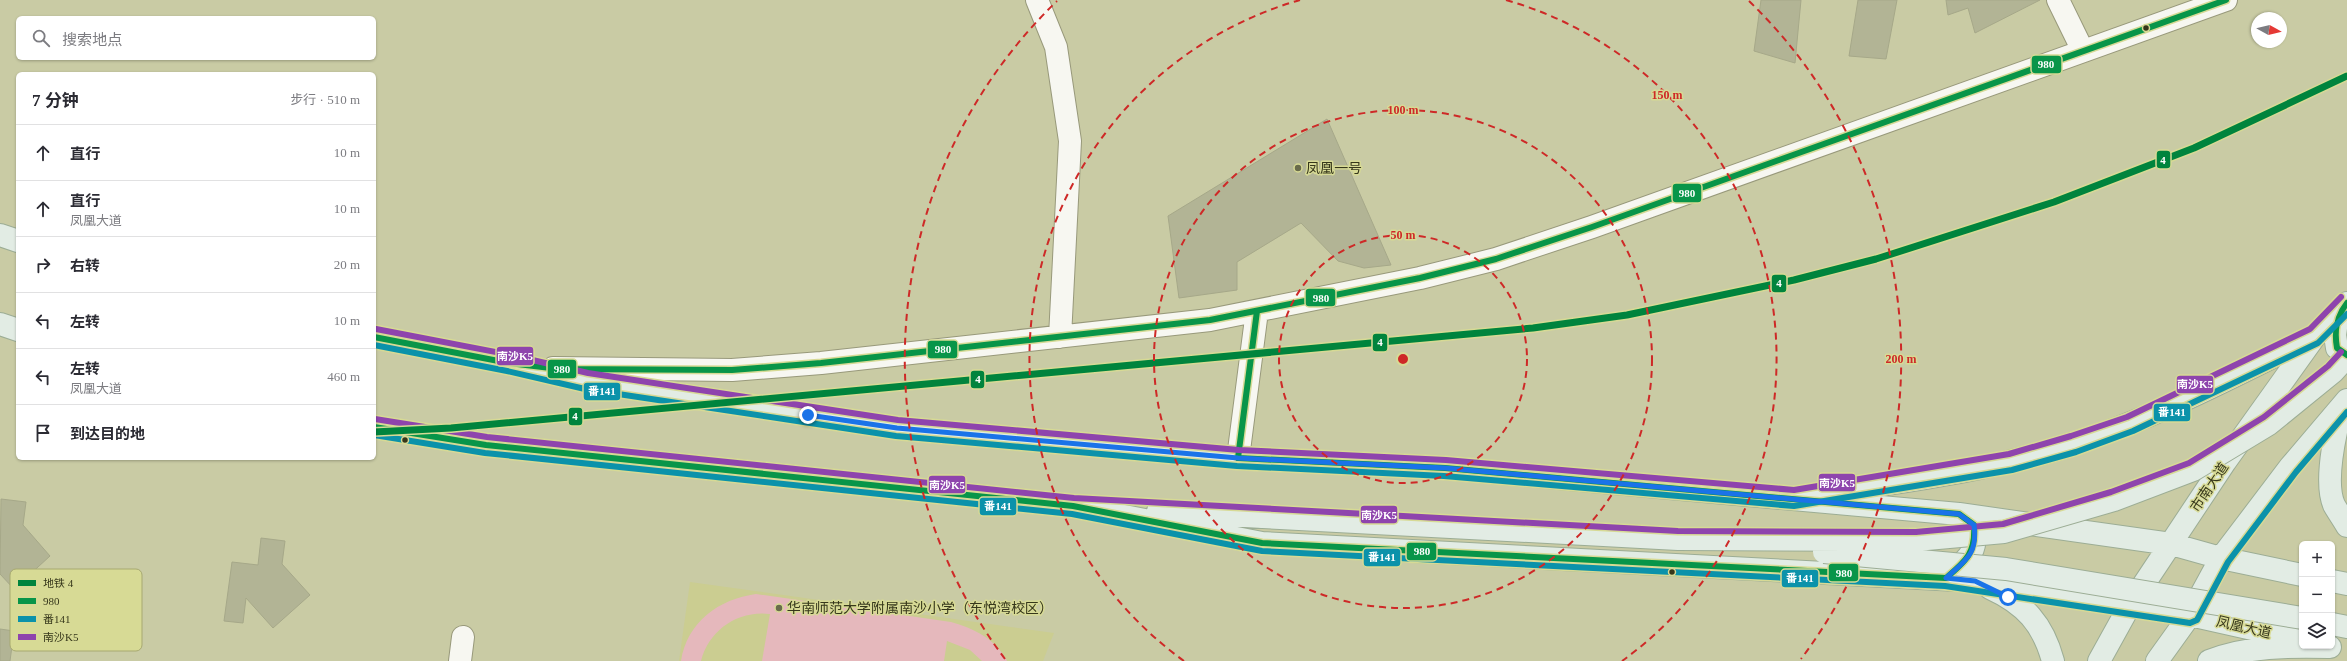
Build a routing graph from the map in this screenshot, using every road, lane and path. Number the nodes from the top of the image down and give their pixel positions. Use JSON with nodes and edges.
{"nodes":[{"id":1,"x":1037,"y":0,"type":"edge"},
{"id":2,"x":2058,"y":0,"type":"edge"},
{"id":3,"x":2226,"y":0,"type":"edge"},
{"id":4,"x":2083,"y":52,"type":"junction"},
{"id":5,"x":0,"y":235,"type":"edge"},
{"id":6,"x":16,"y":240,"type":"edge"},
{"id":7,"x":2343,"y":308,"type":"edge"},
{"id":8,"x":1257,"y":311,"type":"junction"},
{"id":9,"x":0,"y":324,"type":"edge"},
{"id":10,"x":16,"y":329,"type":"edge"},
{"id":11,"x":2315,"y":336,"type":"junction"},
{"id":12,"x":376,"y":337,"type":"edge"},
{"id":13,"x":1060,"y":337,"type":"junction"},
{"id":14,"x":2347,"y":356,"type":"edge"},
{"id":15,"x":509,"y":363,"type":"junction"},
{"id":16,"x":2344,"y":403,"type":"edge"},
{"id":17,"x":376,"y":427,"type":"edge"},
{"id":18,"x":1238,"y":458,"type":"junction"},
{"id":19,"x":1794,"y":498,"type":"junction"},
{"id":20,"x":1073,"y":506,"type":"junction"},
{"id":21,"x":1959,"y":514,"type":"junction"},
{"id":22,"x":2347,"y":526,"type":"edge"},
{"id":23,"x":1678,"y":539,"type":"junction"},
{"id":24,"x":2171,"y":544,"type":"junction"},
{"id":25,"x":2221,"y":558,"type":"junction"},
{"id":26,"x":2299,"y":574,"type":"edge"},
{"id":27,"x":1946,"y":578,"type":"junction"},
{"id":28,"x":1975,"y":581,"type":"junction"},
{"id":29,"x":2335,"y":582,"type":"edge"},
{"id":30,"x":2347,"y":584,"type":"edge"},
{"id":31,"x":2130,"y":605,"type":"junction"},
{"id":32,"x":2190,"y":615,"type":"junction"},
{"id":33,"x":2299,"y":618,"type":"edge"},
{"id":34,"x":2335,"y":625,"type":"edge"},
{"id":35,"x":2347,"y":627,"type":"edge"},
{"id":36,"x":463,"y":637,"type":"dead end"},
{"id":37,"x":2299,"y":639,"type":"edge"},
{"id":38,"x":2299,"y":647,"type":"edge"},
{"id":39,"x":460,"y":661,"type":"edge"},
{"id":40,"x":2053,"y":661,"type":"edge"},
{"id":41,"x":2099,"y":661,"type":"edge"},
{"id":42,"x":2157,"y":661,"type":"edge"},
{"id":43,"x":2209,"y":661,"type":"edge"}],
"edges":[{"from":1,"to":13,"type":"street"},
{"from":2,"to":4,"type":"street"},
{"from":3,"to":4,"type":"street"},
{"from":4,"to":8,"type":"street"},
{"from":5,"to":6,"type":"main road"},
{"from":7,"to":11,"type":"main road","name":"市南大道"},
{"from":7,"to":14,"type":"main road"},
{"from":8,"to":13,"type":"street"},
{"from":8,"to":18,"type":"street"},
{"from":9,"to":10,"type":"main road"},
{"from":11,"to":19,"type":"main road"},
{"from":11,"to":24,"type":"main road","name":"市南大道"},
{"from":12,"to":15,"type":"main road"},
{"from":13,"to":15,"type":"street"},
{"from":14,"to":23,"type":"main road","bridge":true},
{"from":15,"to":18,"type":"main road"},
{"from":16,"to":22,"type":"main road"},
{"from":16,"to":25,"type":"main road"},
{"from":17,"to":20,"type":"main road","name":"凤凰大道"},
{"from":18,"to":19,"type":"main road"},
{"from":19,"to":21,"type":"main road"},
{"from":20,"to":23,"type":"main road","bridge":true},
{"from":20,"to":27,"type":"main road","name":"凤凰大道"},
{"from":21,"to":24,"type":"main road"},
{"from":21,"to":27,"type":"main road"},
{"from":23,"to":33,"type":"main road","bridge":true},
{"from":24,"to":25,"type":"main road"},
{"from":24,"to":31,"type":"main road","name":"市南大道"},
{"from":25,"to":26,"type":"main road"},
{"from":25,"to":32,"type":"main road"},
{"from":27,"to":28,"type":"main road","name":"凤凰大道"},
{"from":28,"to":31,"type":"main road","name":"凤凰大道"},
{"from":28,"to":40,"type":"main road"},
{"from":29,"to":30,"type":"main road"},
{"from":31,"to":32,"type":"main road","name":"凤凰大道"},
{"from":31,"to":41,"type":"main road","name":"市南大道"},
{"from":32,"to":37,"type":"main road","name":"凤凰大道"},
{"from":32,"to":42,"type":"main road"},
{"from":34,"to":35,"type":"main road"},
{"from":36,"to":39,"type":"street"},
{"from":38,"to":43,"type":"main road"}]}
